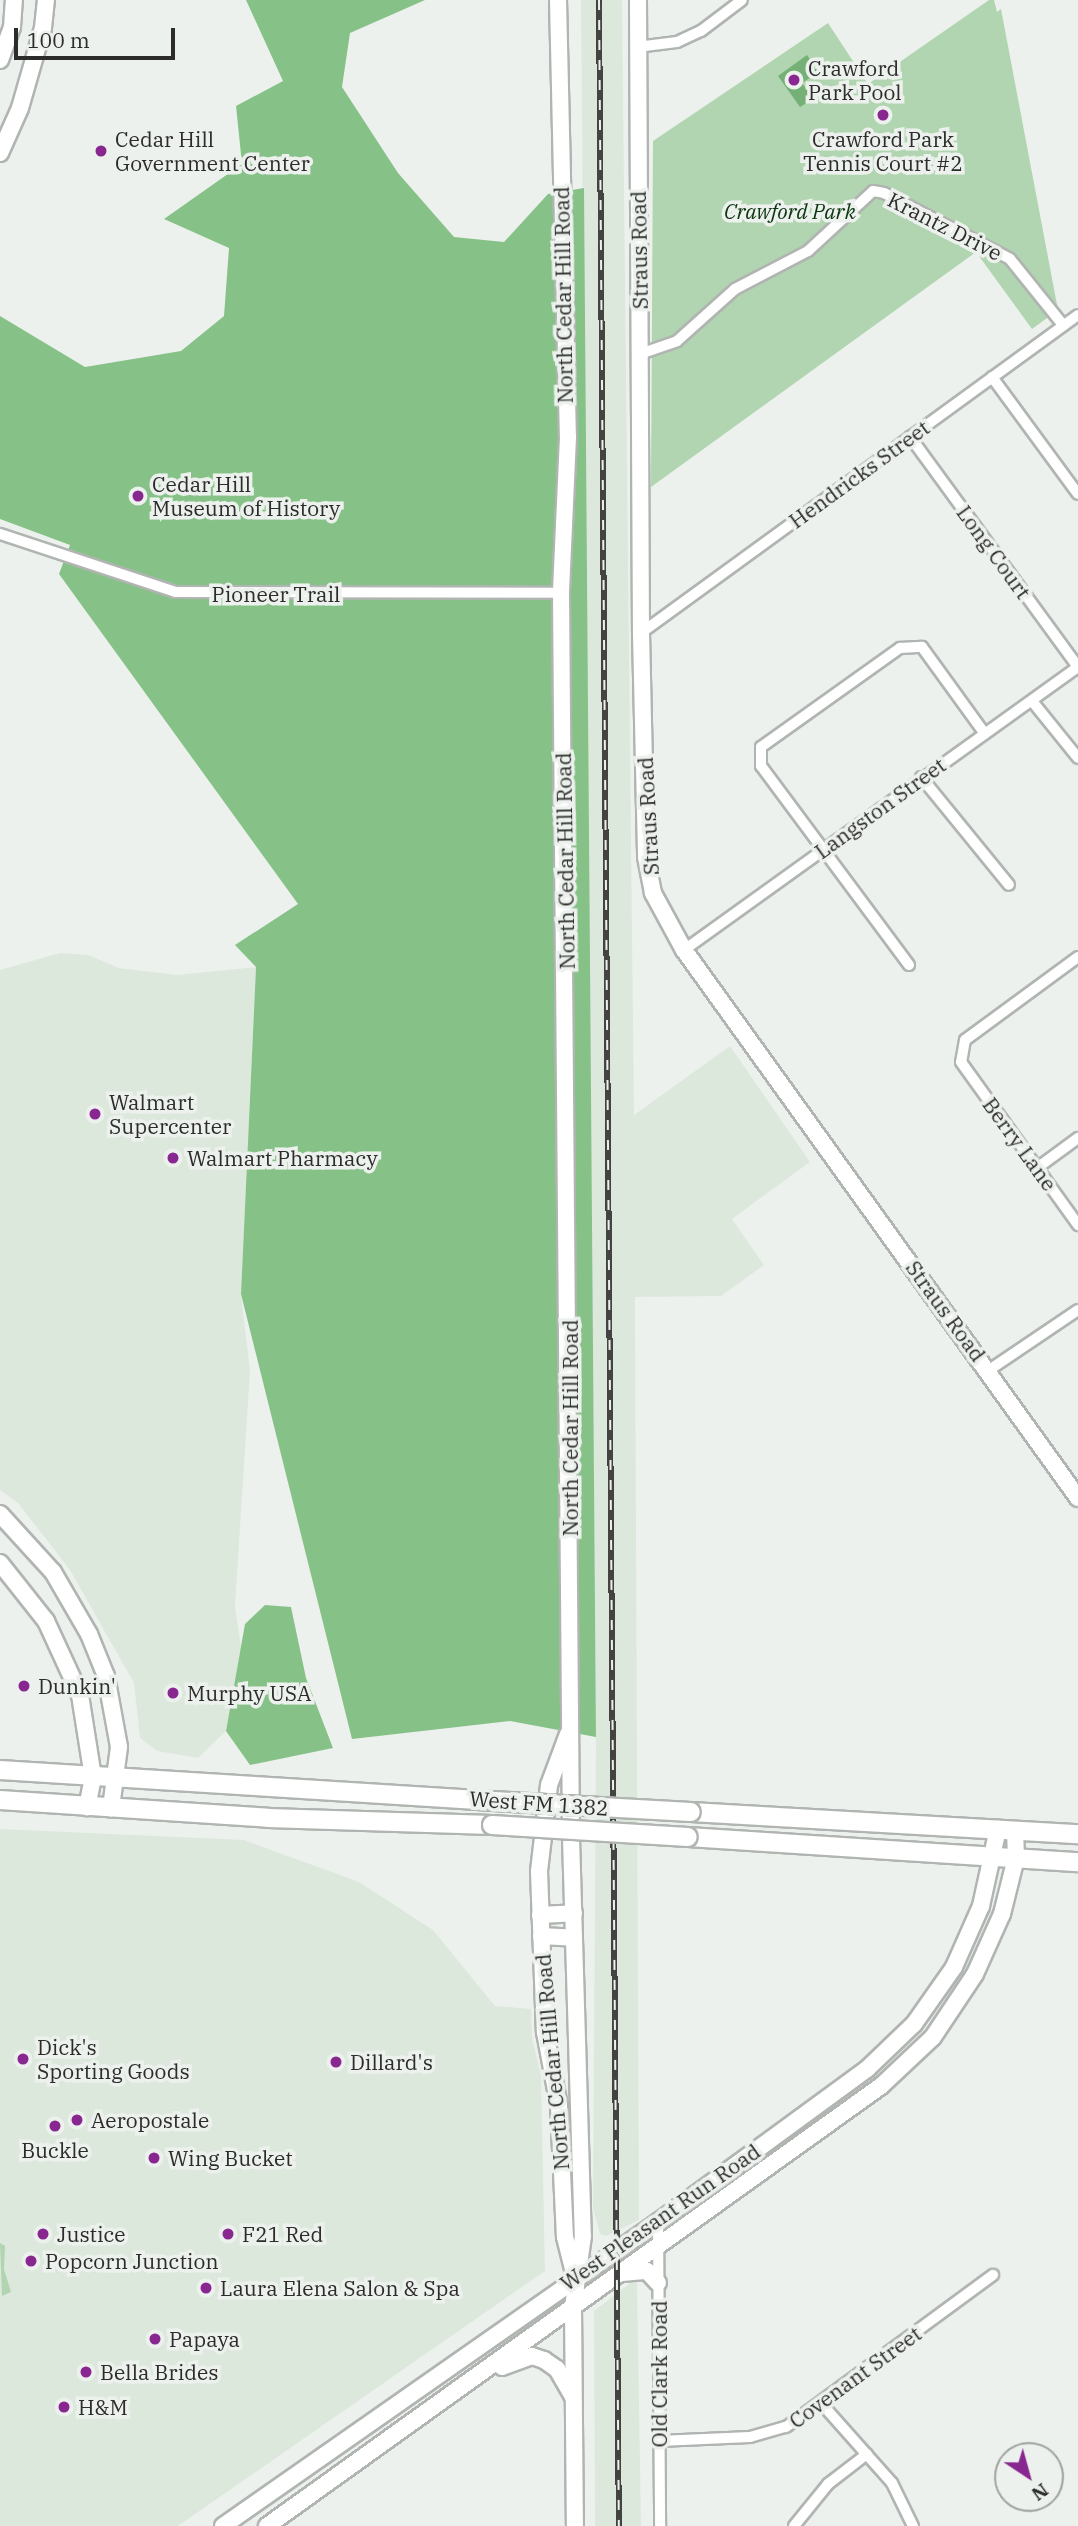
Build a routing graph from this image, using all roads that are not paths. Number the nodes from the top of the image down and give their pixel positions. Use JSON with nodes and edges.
{"nodes":[{"id":1,"x":14,"y":0,"type":"edge"},
{"id":2,"x":46,"y":0,"type":"edge"},
{"id":3,"x":558,"y":0,"type":"edge"},
{"id":4,"x":638,"y":0,"type":"edge"},
{"id":5,"x":726,"y":0,"type":"edge"},
{"id":6,"x":742,"y":0,"type":"edge"},
{"id":7,"x":726,"y":13,"type":"junction"},
{"id":8,"x":638,"y":47,"type":"junction"},
{"id":9,"x":0,"y":60,"type":"edge"},
{"id":10,"x":0,"y":153,"type":"edge"},
{"id":11,"x":1078,"y":314,"type":"edge"},
{"id":12,"x":1063,"y":325,"type":"junction"},
{"id":13,"x":640,"y":354,"type":"junction"},
{"id":14,"x":992,"y":377,"type":"junction"},
{"id":15,"x":910,"y":436,"type":"junction"},
{"id":16,"x":1078,"y":494,"type":"edge"},
{"id":17,"x":0,"y":534,"type":"edge"},
{"id":18,"x":561,"y":593,"type":"junction"},
{"id":19,"x":641,"y":633,"type":"junction"},
{"id":20,"x":1078,"y":667,"type":"edge"},
{"id":21,"x":1032,"y":701,"type":"junction"},
{"id":22,"x":985,"y":734,"type":"junction"},
{"id":23,"x":1078,"y":758,"type":"edge"},
{"id":24,"x":921,"y":777,"type":"junction"},
{"id":25,"x":823,"y":849,"type":"junction"},
{"id":26,"x":1009,"y":885,"type":"dead end"},
{"id":27,"x":684,"y":950,"type":"junction"},
{"id":28,"x":1078,"y":957,"type":"edge"},
{"id":29,"x":909,"y":965,"type":"dead end"},
{"id":30,"x":1078,"y":1138,"type":"edge"},
{"id":31,"x":1037,"y":1168,"type":"junction"},
{"id":32,"x":1078,"y":1225,"type":"edge"},
{"id":33,"x":1078,"y":1310,"type":"edge"},
{"id":34,"x":989,"y":1370,"type":"junction"},
{"id":35,"x":1078,"y":1498,"type":"edge"},
{"id":36,"x":0,"y":1514,"type":"edge"},
{"id":37,"x":0,"y":1563,"type":"edge"},
{"id":38,"x":572,"y":1723,"type":"junction"},
{"id":39,"x":0,"y":1770,"type":"edge"},
{"id":40,"x":93,"y":1777,"type":"junction"},
{"id":41,"x":115,"y":1778,"type":"junction"},
{"id":42,"x":0,"y":1800,"type":"edge"},
{"id":43,"x":87,"y":1807,"type":"junction"},
{"id":44,"x":111,"y":1808,"type":"junction"},
{"id":45,"x":1007,"y":1830,"type":"junction"},
{"id":46,"x":1078,"y":1834,"type":"edge"},
{"id":47,"x":993,"y":1858,"type":"junction"},
{"id":48,"x":1016,"y":1858,"type":"junction"},
{"id":49,"x":1078,"y":1862,"type":"edge"},
{"id":50,"x":573,"y":1913,"type":"junction"},
{"id":51,"x":540,"y":1915,"type":"junction"},
{"id":52,"x":541,"y":1936,"type":"junction"},
{"id":53,"x":574,"y":1938,"type":"junction"},
{"id":54,"x":657,"y":2222,"type":"junction"},
{"id":55,"x":659,"y":2247,"type":"junction"},
{"id":56,"x":617,"y":2275,"type":"junction"},
{"id":57,"x":993,"y":2276,"type":"dead end"},
{"id":58,"x":576,"y":2277,"type":"junction"},
{"id":59,"x":658,"y":2283,"type":"junction"},
{"id":60,"x":573,"y":2307,"type":"junction"},
{"id":61,"x":574,"y":2399,"type":"junction"},
{"id":62,"x":821,"y":2403,"type":"junction"},
{"id":63,"x":426,"y":2415,"type":"junction"},
{"id":64,"x":659,"y":2441,"type":"junction"},
{"id":65,"x":867,"y":2455,"type":"junction"},
{"id":66,"x":223,"y":2526,"type":"edge"},
{"id":67,"x":267,"y":2526,"type":"edge"},
{"id":68,"x":575,"y":2526,"type":"edge"},
{"id":69,"x":660,"y":2526,"type":"edge"},
{"id":70,"x":794,"y":2526,"type":"edge"},
{"id":71,"x":913,"y":2526,"type":"edge"}],
"edges":[{"from":1,"to":9,"type":"street"},
{"from":2,"to":10,"type":"street"},
{"from":3,"to":18,"type":"street","name":"North Cedar Hill Road"},
{"from":4,"to":8,"type":"street","name":"Straus Road"},
{"from":5,"to":7,"type":"street"},
{"from":6,"to":7,"type":"street"},
{"from":7,"to":8,"type":"street"},
{"from":8,"to":13,"type":"street","name":"Straus Road"},
{"from":11,"to":12,"type":"street","name":"Hendricks Street"},
{"from":12,"to":13,"type":"street","name":"Krantz Drive"},
{"from":12,"to":14,"type":"street","name":"Hendricks Street"},
{"from":13,"to":19,"type":"street","name":"Straus Road"},
{"from":14,"to":15,"type":"street","name":"Hendricks Street"},
{"from":14,"to":16,"type":"street"},
{"from":15,"to":19,"type":"street","name":"Hendricks Street"},
{"from":15,"to":20,"type":"street","name":"Long Court"},
{"from":17,"to":18,"type":"street","name":"Pioneer Trail"},
{"from":18,"to":38,"type":"street","name":"North Cedar Hill Road"},
{"from":19,"to":27,"type":"street","name":"Straus Road"},
{"from":20,"to":21,"type":"street","name":"Langston Street"},
{"from":21,"to":22,"type":"street","name":"Langston Street"},
{"from":21,"to":23,"type":"street"},
{"from":22,"to":24,"type":"street","name":"Langston Street"},
{"from":22,"to":25,"type":"street"},
{"from":24,"to":25,"type":"street","name":"Langston Street"},
{"from":24,"to":26,"type":"street"},
{"from":25,"to":27,"type":"street","name":"Langston Street"},
{"from":25,"to":29,"type":"street"},
{"from":27,"to":34,"type":"street","name":"Straus Road"},
{"from":28,"to":31,"type":"street","name":"Berry Lane"},
{"from":30,"to":31,"type":"street"},
{"from":31,"to":32,"type":"street","name":"Berry Lane"},
{"from":33,"to":34,"type":"street"},
{"from":34,"to":35,"type":"street","name":"Straus Road"},
{"from":36,"to":41,"type":"street"},
{"from":37,"to":40,"type":"street"},
{"from":38,"to":50,"type":"street","name":"North Cedar Hill Road"},
{"from":38,"to":51,"type":"street","name":"North Cedar Hill Road"},
{"from":39,"to":40,"type":"main road","name":"West FM 1382"},
{"from":40,"to":41,"type":"main road","name":"West FM 1382"},
{"from":40,"to":43,"type":"street"},
{"from":41,"to":44,"type":"street"},
{"from":41,"to":45,"type":"main road","name":"West FM 1382","bridge":true},
{"from":42,"to":43,"type":"main road","name":"West FM 1382"},
{"from":43,"to":44,"type":"main road","name":"West FM 1382"},
{"from":44,"to":47,"type":"main road","name":"West FM 1382","bridge":true},
{"from":45,"to":46,"type":"main road","name":"West FM 1382"},
{"from":45,"to":47,"type":"street","name":"West Pleasant Run Road"},
{"from":45,"to":48,"type":"street","name":"West Pleasant Run Road"},
{"from":47,"to":48,"type":"main road","name":"West FM 1382"},
{"from":47,"to":54,"type":"street","name":"West Pleasant Run Road"},
{"from":48,"to":49,"type":"main road","name":"West FM 1382"},
{"from":48,"to":55,"type":"street","name":"West Pleasant Run Road"},
{"from":50,"to":51,"type":"street"},
{"from":50,"to":53,"type":"street","name":"North Cedar Hill Road"},
{"from":51,"to":52,"type":"street","name":"North Cedar Hill Road"},
{"from":52,"to":53,"type":"street"},
{"from":52,"to":58,"type":"street","name":"North Cedar Hill Road"},
{"from":53,"to":58,"type":"street","name":"North Cedar Hill Road"},
{"from":54,"to":55,"type":"street","name":"Old Clark Road"},
{"from":54,"to":58,"type":"street","name":"West Pleasant Run Road"},
{"from":55,"to":56,"type":"street","name":"West Pleasant Run Road"},
{"from":55,"to":59,"type":"street","name":"Old Clark Road"},
{"from":56,"to":59,"type":"street"},
{"from":56,"to":60,"type":"street","name":"West Pleasant Run Road"},
{"from":57,"to":62,"type":"street","name":"Covenant Street"},
{"from":58,"to":60,"type":"street","name":"North Cedar Hill Road"},
{"from":58,"to":66,"type":"street","name":"West Pleasant Run Road"},
{"from":59,"to":64,"type":"street","name":"Old Clark Road"},
{"from":60,"to":61,"type":"street","name":"North Cedar Hill Road"},
{"from":60,"to":63,"type":"street","name":"West Pleasant Run Road"},
{"from":61,"to":63,"type":"street"},
{"from":61,"to":68,"type":"street","name":"North Cedar Hill Road"},
{"from":62,"to":64,"type":"street","name":"Covenant Street"},
{"from":62,"to":65,"type":"street"},
{"from":63,"to":67,"type":"street","name":"West Pleasant Run Road"},
{"from":64,"to":69,"type":"street","name":"Old Clark Road"},
{"from":65,"to":70,"type":"street"},
{"from":65,"to":71,"type":"street"}]}
